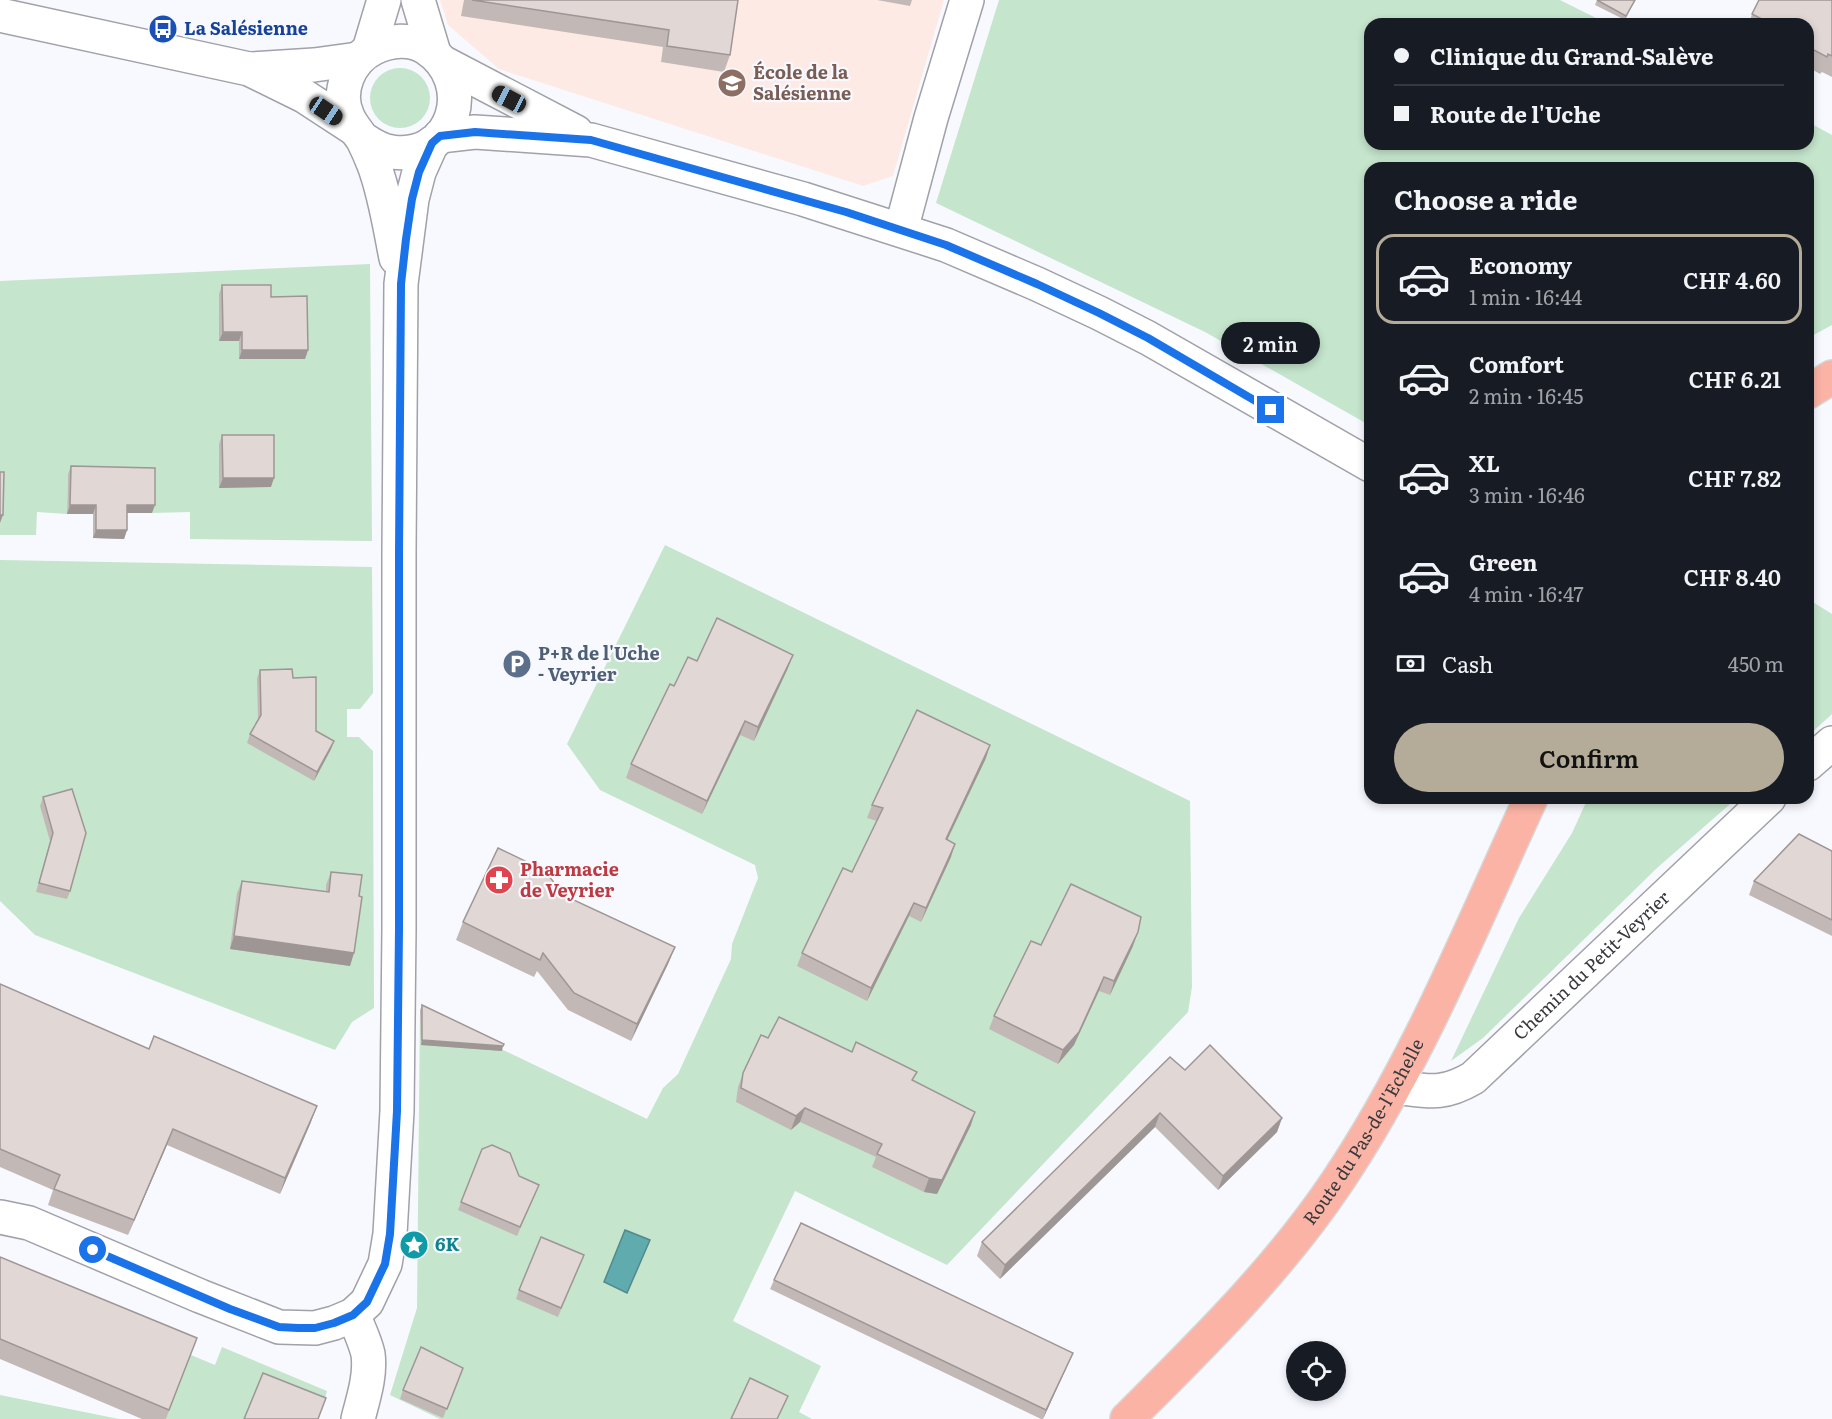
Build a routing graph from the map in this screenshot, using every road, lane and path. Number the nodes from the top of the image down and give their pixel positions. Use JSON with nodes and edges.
{"nodes":[{"id":1,"x":384,"y":0,"type":"edge"},
{"id":2,"x":418,"y":0,"type":"edge"},
{"id":3,"x":967,"y":0,"type":"edge"},
{"id":4,"x":0,"y":15,"type":"edge"},
{"id":5,"x":363,"y":55,"type":"junction"},
{"id":6,"x":439,"y":58,"type":"junction"},
{"id":7,"x":249,"y":69,"type":"junction"},
{"id":8,"x":358,"y":134,"type":"junction"},
{"id":9,"x":436,"y":139,"type":"junction"},
{"id":10,"x":591,"y":140,"type":"junction"},
{"id":11,"x":901,"y":230,"type":"junction"},
{"id":12,"x":401,"y":284,"type":"junction"},
{"id":13,"x":1832,"y":377,"type":"edge"},
{"id":14,"x":1814,"y":388,"type":"edge"},
{"id":15,"x":1364,"y":462,"type":"edge"},
{"id":16,"x":1832,"y":743,"type":"edge"},
{"id":17,"x":1814,"y":759,"type":"edge"},
{"id":18,"x":1528,"y":804,"type":"edge"},
{"id":19,"x":1763,"y":804,"type":"edge"},
{"id":20,"x":1395,"y":1087,"type":"junction"},
{"id":21,"x":0,"y":1217,"type":"edge"},
{"id":22,"x":353,"y":1315,"type":"junction"},
{"id":23,"x":358,"y":1419,"type":"edge"},
{"id":24,"x":1127,"y":1419,"type":"edge"}],
"edges":[{"from":1,"to":5,"type":"street"},
{"from":2,"to":6,"type":"street"},
{"from":3,"to":11,"type":"street"},
{"from":4,"to":7,"type":"street"},
{"from":5,"to":6,"type":"street"},
{"from":5,"to":7,"type":"street"},
{"from":5,"to":8,"type":"street"},
{"from":6,"to":9,"type":"street"},
{"from":6,"to":10,"type":"street"},
{"from":7,"to":8,"type":"street"},
{"from":8,"to":9,"type":"street"},
{"from":8,"to":12,"type":"street"},
{"from":9,"to":10,"type":"street"},
{"from":9,"to":12,"type":"street"},
{"from":10,"to":11,"type":"street"},
{"from":11,"to":15,"type":"street"},
{"from":12,"to":22,"type":"street"},
{"from":13,"to":14,"type":"main road"},
{"from":16,"to":17,"type":"street"},
{"from":18,"to":20,"type":"main road","name":"Route du Pas-de-l'Echelle"},
{"from":19,"to":20,"type":"street","name":"Chemin du Petit-Veyrier"},
{"from":20,"to":24,"type":"main road","name":"Route du Pas-de-l'Echelle"},
{"from":21,"to":22,"type":"street"},
{"from":22,"to":23,"type":"street"}]}
